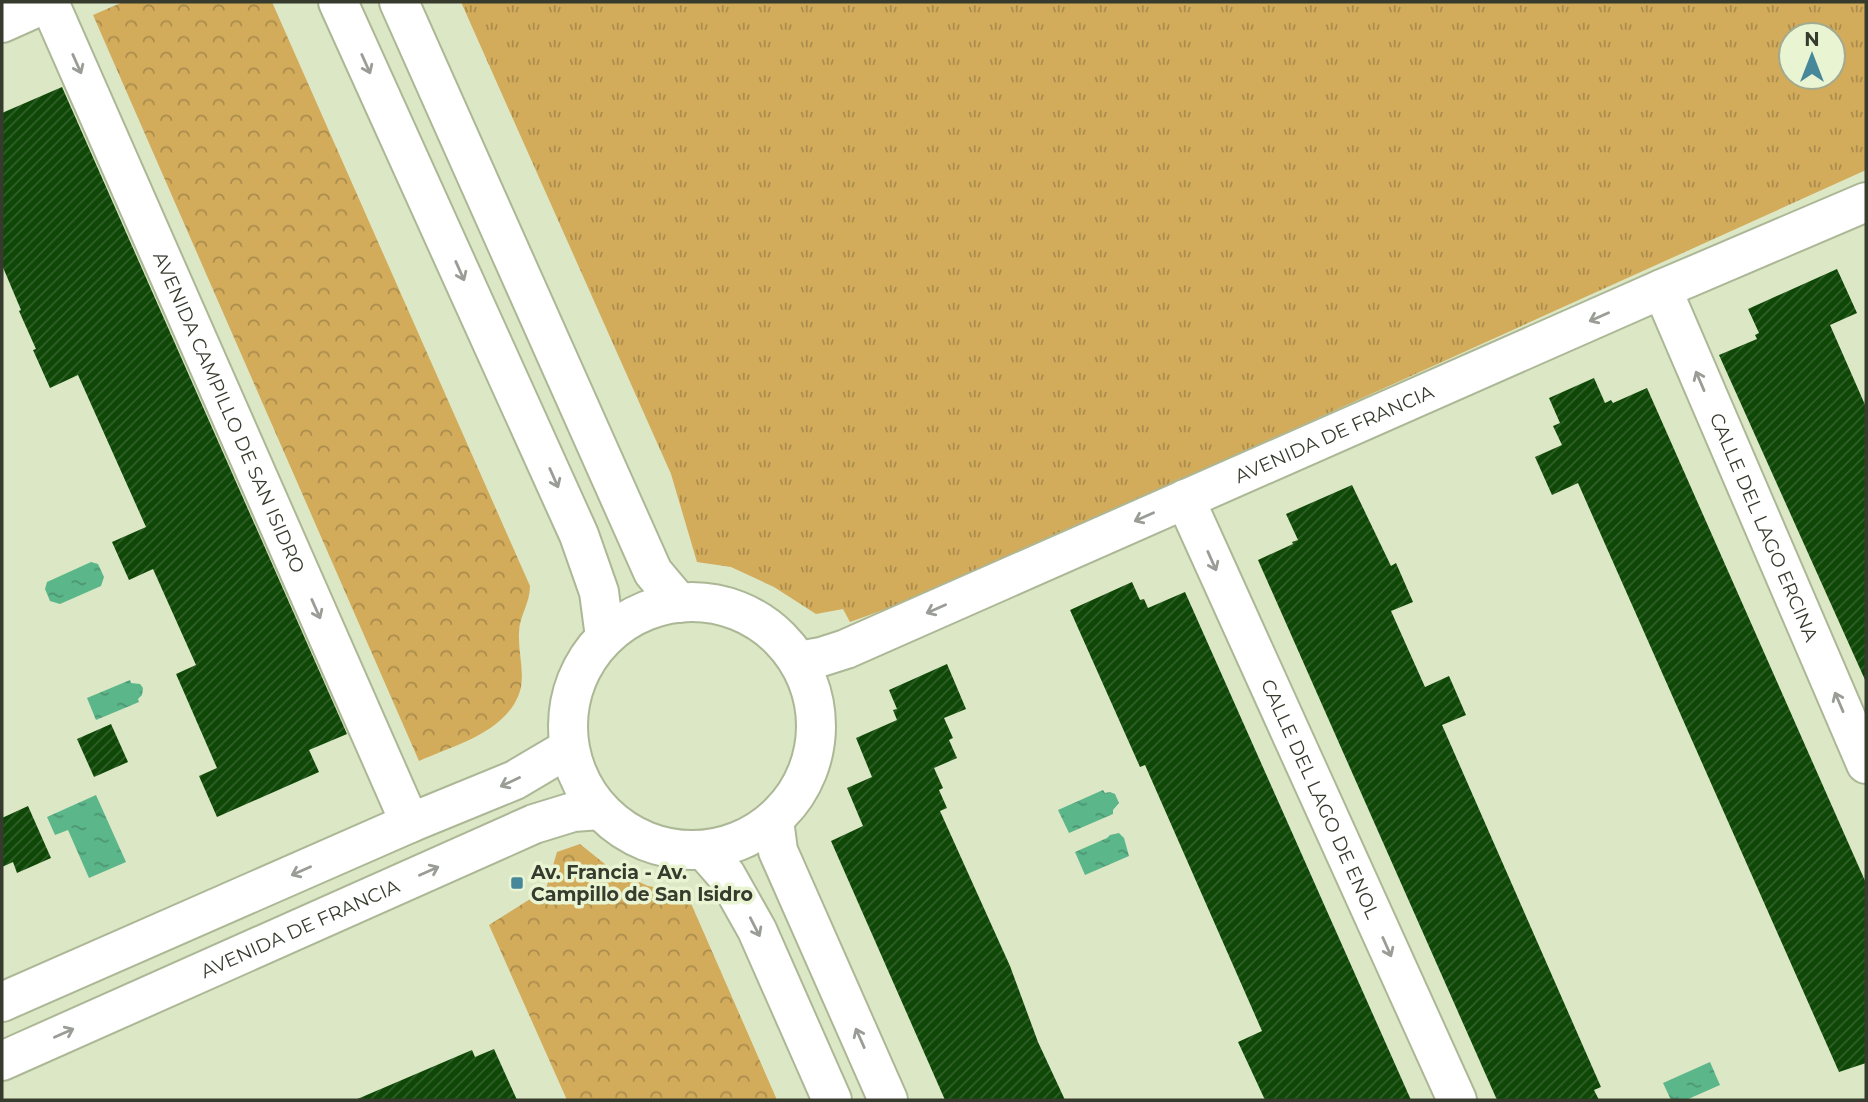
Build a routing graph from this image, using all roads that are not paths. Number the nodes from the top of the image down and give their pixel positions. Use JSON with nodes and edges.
{"nodes":[{"id":1,"x":49,"y":2,"type":"edge"},
{"id":2,"x":338,"y":2,"type":"edge"},
{"id":3,"x":399,"y":2,"type":"edge"},
{"id":4,"x":2,"y":23,"type":"edge"},
{"id":5,"x":1866,"y":202,"type":"edge"},
{"id":6,"x":1662,"y":289,"type":"junction"},
{"id":7,"x":1185,"y":499,"type":"junction"},
{"id":8,"x":679,"y":603,"type":"junction"},
{"id":9,"x":605,"y":637,"type":"junction"},
{"id":10,"x":798,"y":661,"type":"junction"},
{"id":11,"x":569,"y":748,"type":"junction"},
{"id":12,"x":1866,"y":764,"type":"edge"},
{"id":13,"x":600,"y":810,"type":"junction"},
{"id":14,"x":774,"y":820,"type":"junction"},
{"id":15,"x":410,"y":823,"type":"junction"},
{"id":16,"x":704,"y":850,"type":"junction"},
{"id":17,"x":2,"y":1002,"type":"edge"},
{"id":18,"x":2,"y":1061,"type":"edge"},
{"id":19,"x":832,"y":1100,"type":"edge"},
{"id":20,"x":888,"y":1100,"type":"edge"},
{"id":21,"x":1457,"y":1100,"type":"edge"}],
"edges":[{"from":1,"to":4,"type":"street"},
{"from":1,"to":15,"type":"street","name":"AVENIDA CAMPILLO DE SAN ISIDRO","one_way":true},
{"from":2,"to":9,"type":"street","one_way":true},
{"from":3,"to":8,"type":"street"},
{"from":5,"to":6,"type":"street","name":"AVENIDA DE FRANCIA"},
{"from":6,"to":7,"type":"street","name":"AVENIDA DE FRANCIA","one_way":true},
{"from":12,"to":6,"type":"street","name":"CALLE DEL LAGO ERCINA","one_way":true},
{"from":7,"to":10,"type":"street","name":"AVENIDA DE FRANCIA","one_way":true},
{"from":7,"to":21,"type":"street","name":"CALLE DEL LAGO DE ENOL","one_way":true},
{"from":8,"to":9,"type":"street"},
{"from":8,"to":10,"type":"street"},
{"from":9,"to":11,"type":"street"},
{"from":10,"to":14,"type":"street"},
{"from":11,"to":13,"type":"street"},
{"from":11,"to":15,"type":"street","one_way":true},
{"from":13,"to":16,"type":"street"},
{"from":18,"to":13,"type":"street","name":"AVENIDA DE FRANCIA","one_way":true},
{"from":14,"to":16,"type":"street"},
{"from":20,"to":14,"type":"street","one_way":true},
{"from":15,"to":17,"type":"street","one_way":true},
{"from":16,"to":19,"type":"street","one_way":true}]}
